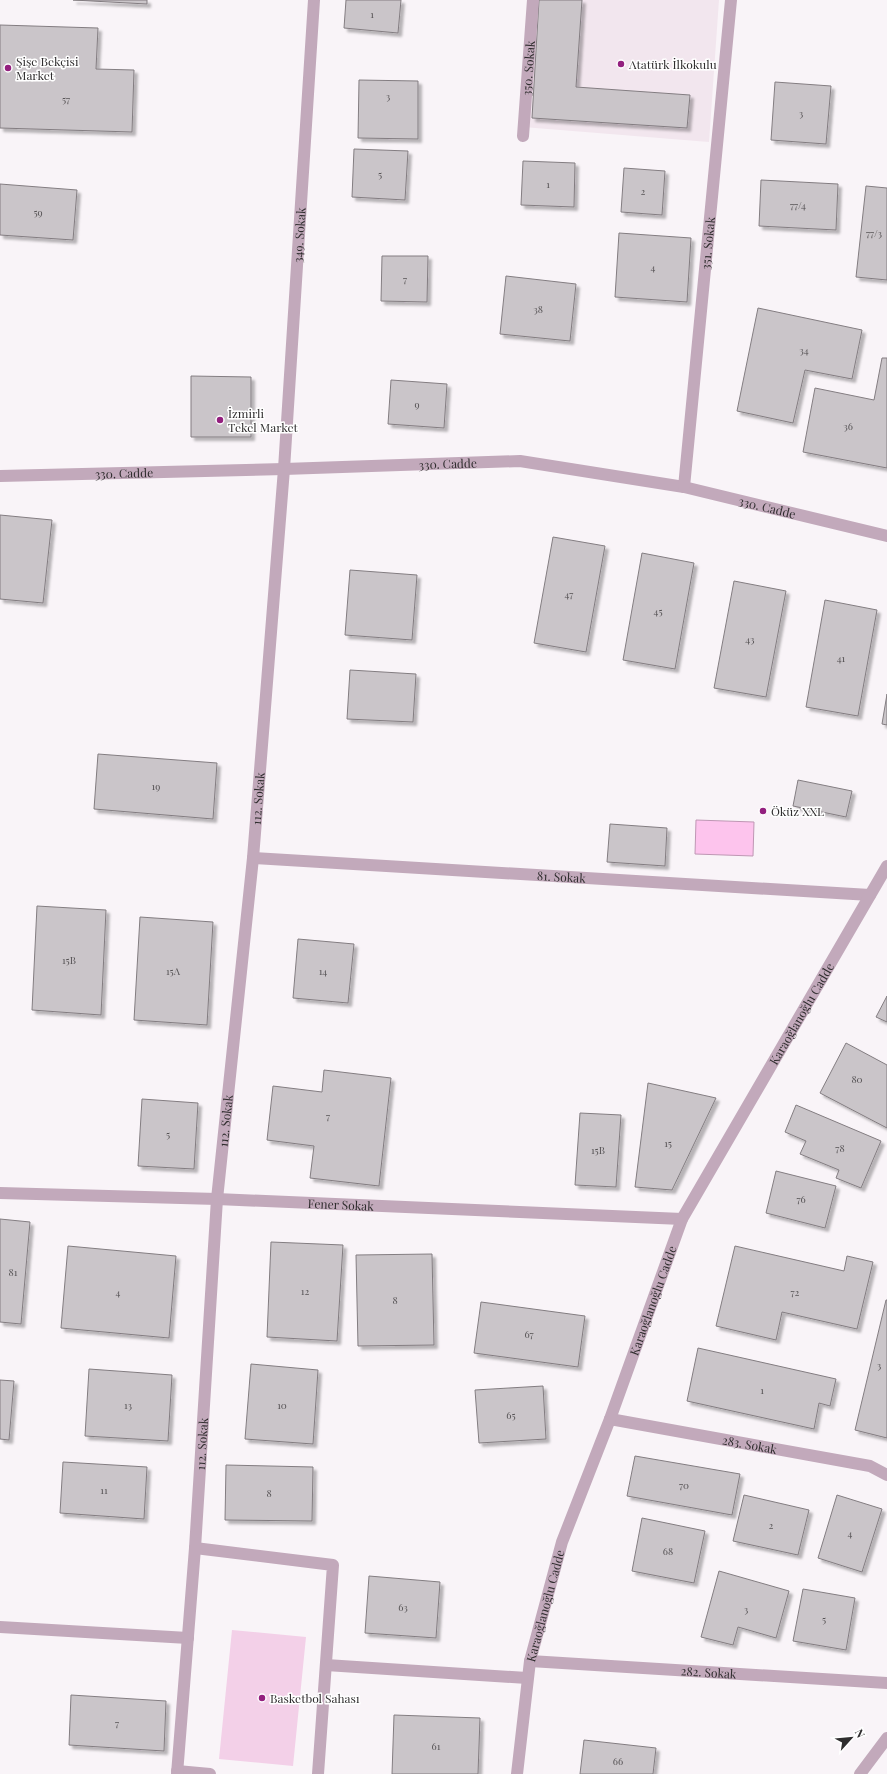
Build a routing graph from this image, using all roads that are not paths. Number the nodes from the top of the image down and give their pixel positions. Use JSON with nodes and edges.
{"nodes":[{"id":1,"x":314,"y":0,"type":"edge"},
{"id":2,"x":533,"y":0,"type":"edge"},
{"id":3,"x":731,"y":0,"type":"edge"},
{"id":4,"x":523,"y":136,"type":"dead end"},
{"id":5,"x":284,"y":469,"type":"junction"},
{"id":6,"x":0,"y":476,"type":"edge"},
{"id":7,"x":684,"y":487,"type":"junction"},
{"id":8,"x":887,"y":536,"type":"edge"},
{"id":9,"x":253,"y":858,"type":"junction"},
{"id":10,"x":887,"y":866,"type":"edge"},
{"id":11,"x":870,"y":895,"type":"junction"},
{"id":12,"x":0,"y":1193,"type":"edge"},
{"id":13,"x":217,"y":1199,"type":"junction"},
{"id":14,"x":682,"y":1219,"type":"junction"},
{"id":15,"x":610,"y":1419,"type":"junction"},
{"id":16,"x":887,"y":1475,"type":"edge"},
{"id":17,"x":195,"y":1548,"type":"junction"},
{"id":18,"x":0,"y":1627,"type":"edge"},
{"id":19,"x":188,"y":1638,"type":"junction"},
{"id":20,"x":530,"y":1661,"type":"junction"},
{"id":21,"x":326,"y":1665,"type":"junction"},
{"id":22,"x":527,"y":1678,"type":"junction"},
{"id":23,"x":887,"y":1683,"type":"edge"},
{"id":24,"x":887,"y":1738,"type":"edge"},
{"id":25,"x":177,"y":1772,"type":"edge"},
{"id":26,"x":210,"y":1774,"type":"edge"},
{"id":27,"x":318,"y":1774,"type":"edge"},
{"id":28,"x":517,"y":1774,"type":"edge"},
{"id":29,"x":860,"y":1774,"type":"edge"}],
"edges":[{"from":1,"to":5,"type":"street","name":"349. Sokak"},
{"from":2,"to":4,"type":"street","name":"350. Sokak"},
{"from":3,"to":7,"type":"street","name":"351. Sokak"},
{"from":5,"to":6,"type":"street","name":"330. Cadde"},
{"from":5,"to":7,"type":"street","name":"330. Cadde"},
{"from":5,"to":9,"type":"street","name":"112. Sokak"},
{"from":7,"to":8,"type":"street","name":"330. Cadde"},
{"from":9,"to":11,"type":"street","name":"81. Sokak"},
{"from":9,"to":13,"type":"street","name":"112. Sokak"},
{"from":10,"to":11,"type":"street","name":"Karaoğlanoğlu Cadde"},
{"from":11,"to":14,"type":"street","name":"Karaoğlanoğlu Cadde"},
{"from":12,"to":13,"type":"street","name":"Fener Sokak"},
{"from":13,"to":14,"type":"street","name":"Fener Sokak"},
{"from":13,"to":17,"type":"street","name":"112. Sokak"},
{"from":14,"to":15,"type":"street","name":"Karaoğlanoğlu Cadde"},
{"from":15,"to":16,"type":"street","name":"283. Sokak"},
{"from":15,"to":20,"type":"street","name":"Karaoğlanoğlu Cadde"},
{"from":17,"to":19,"type":"street","name":"112. Sokak"},
{"from":17,"to":21,"type":"street"},
{"from":18,"to":19,"type":"street"},
{"from":19,"to":25,"type":"street","name":"112. Sokak"},
{"from":20,"to":22,"type":"street","name":"Karaoğlanoğlu Cadde"},
{"from":20,"to":23,"type":"street","name":"282. Sokak"},
{"from":21,"to":22,"type":"street"},
{"from":21,"to":27,"type":"street"},
{"from":22,"to":28,"type":"street","name":"Karaoğlanoğlu Cadde"},
{"from":24,"to":29,"type":"street"},
{"from":25,"to":26,"type":"street"}]}
